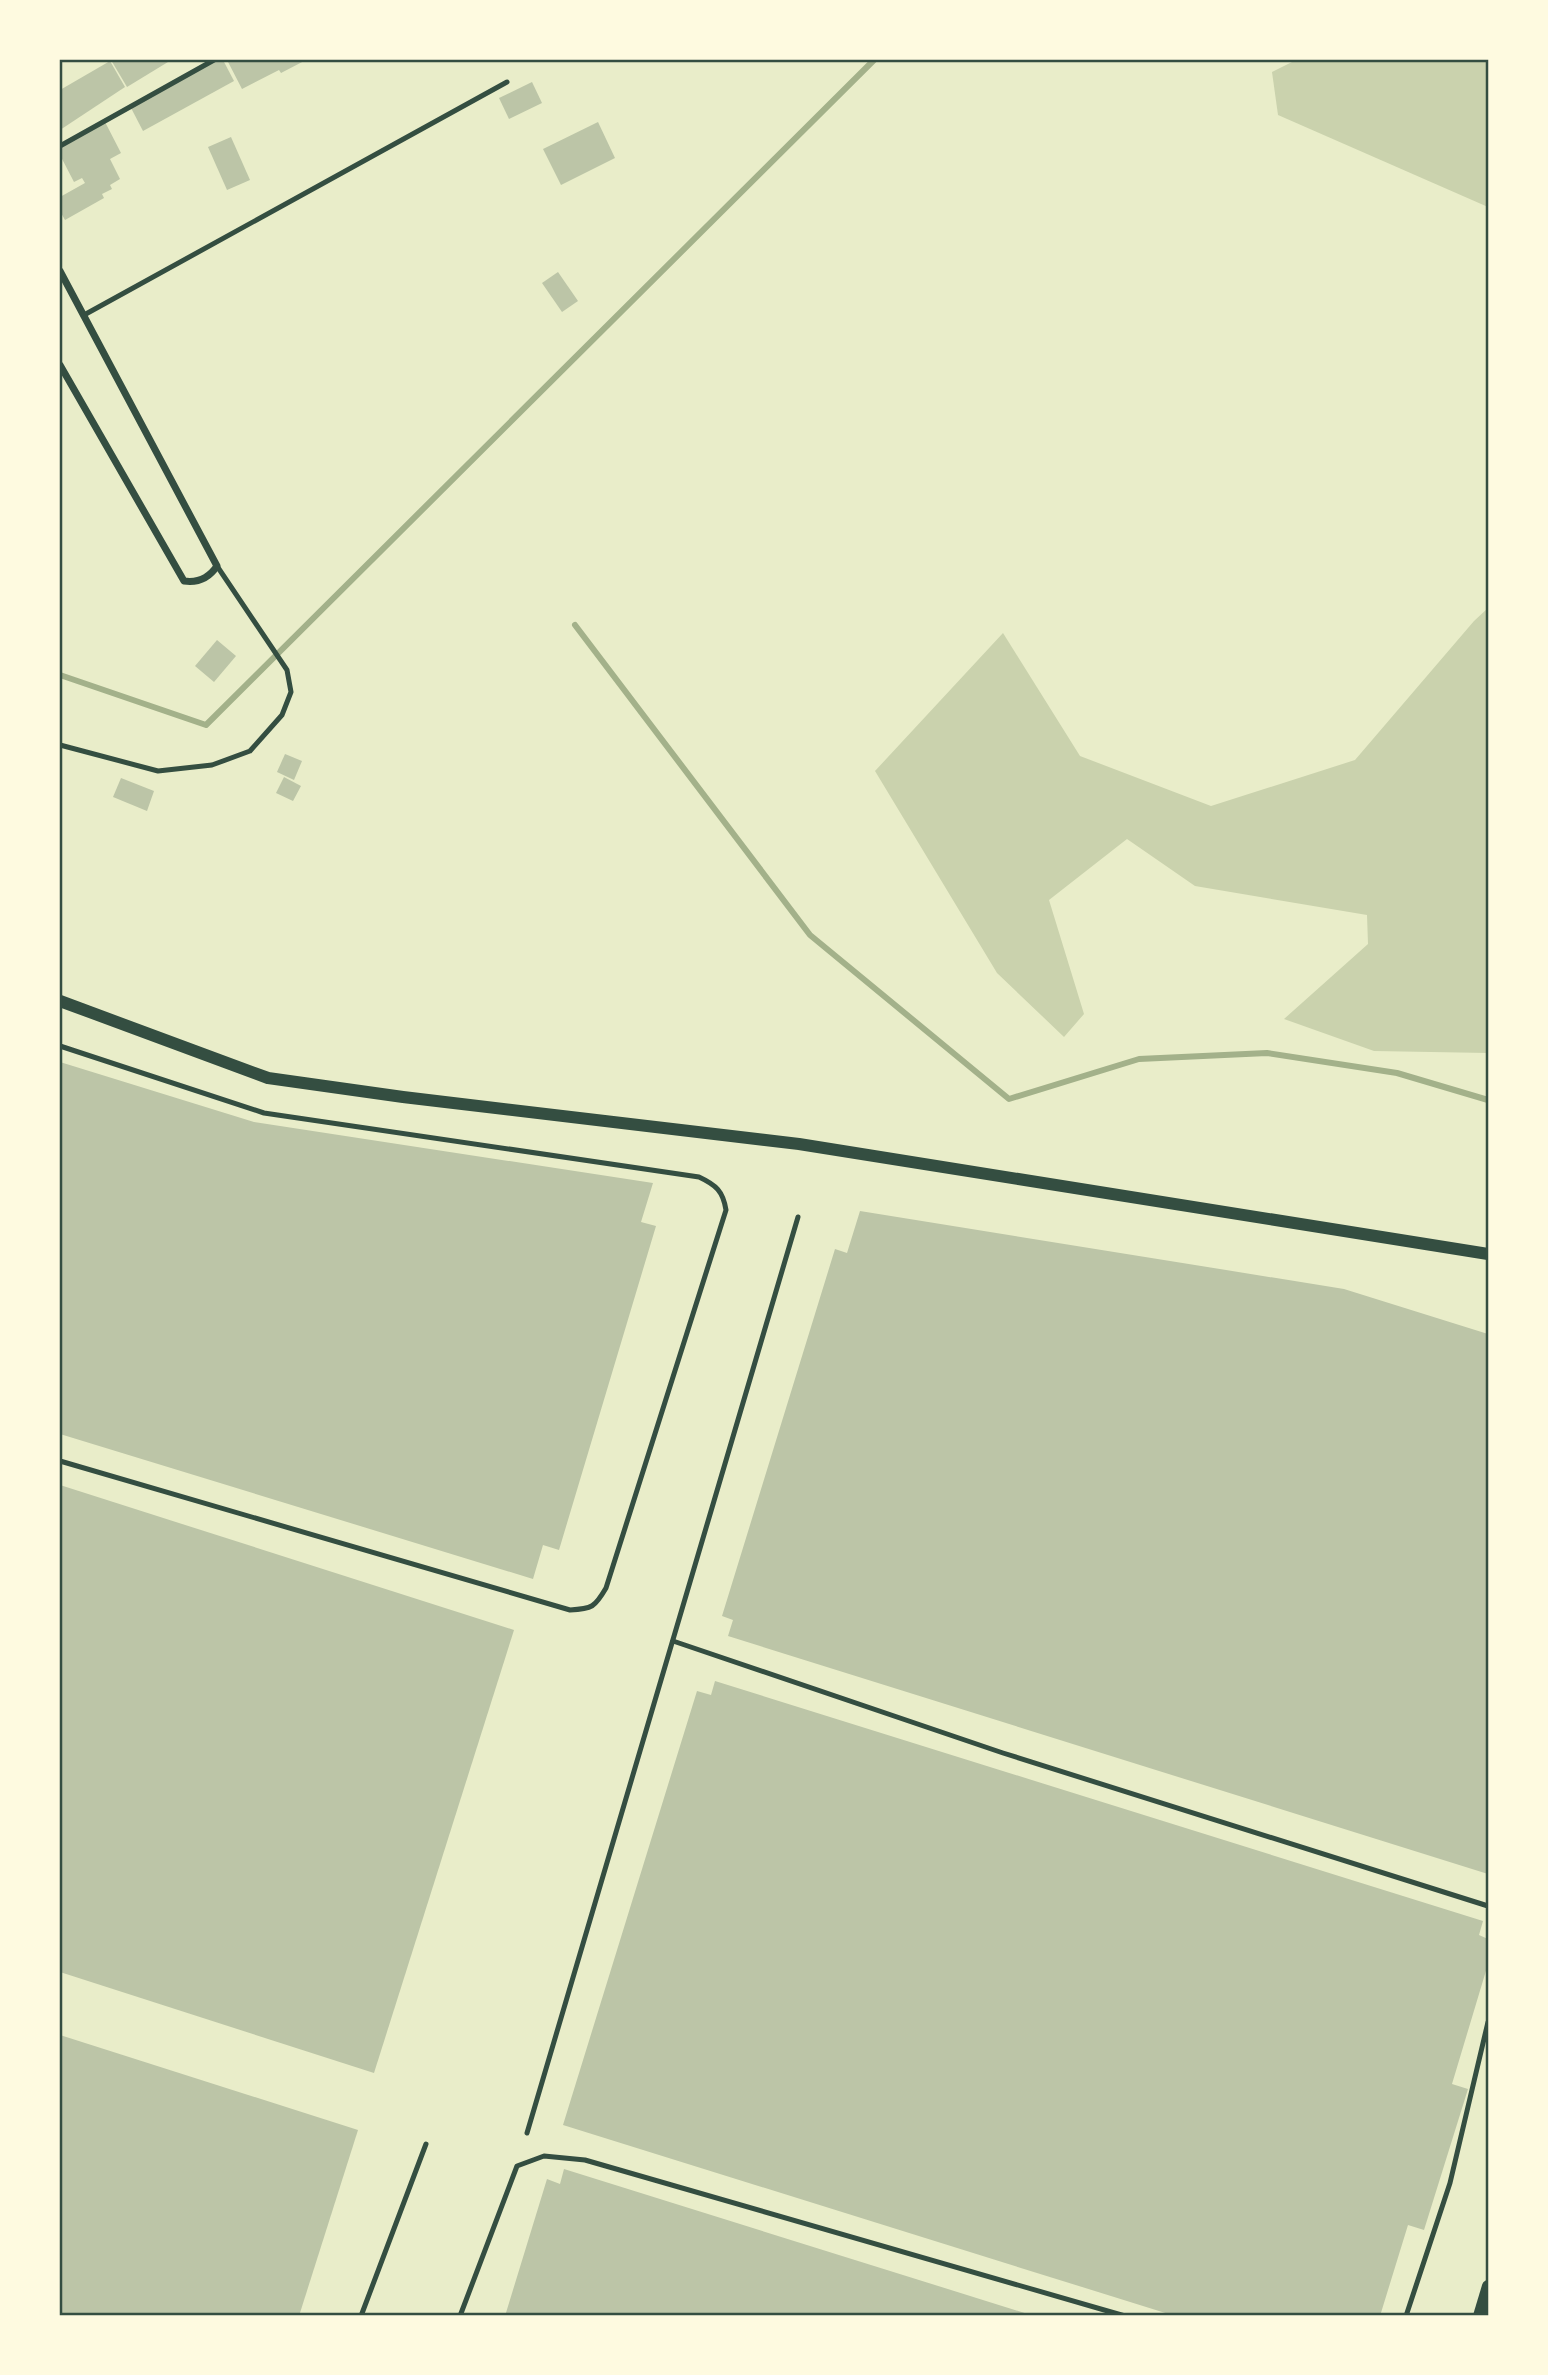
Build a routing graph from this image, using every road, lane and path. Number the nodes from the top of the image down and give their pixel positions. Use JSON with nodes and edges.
{"nodes":[{"id":1,"x":214,"y":60,"type":"edge"},
{"id":2,"x":507,"y":82,"type":"dead end"},
{"id":3,"x":60,"y":146,"type":"edge"},
{"id":4,"x":60,"y":271,"type":"edge"},
{"id":5,"x":84,"y":315,"type":"junction"},
{"id":6,"x":60,"y":365,"type":"edge"},
{"id":7,"x":217,"y":566,"type":"junction"},
{"id":8,"x":60,"y":745,"type":"edge"},
{"id":9,"x":60,"y":1001,"type":"edge"},
{"id":10,"x":60,"y":1046,"type":"edge"},
{"id":11,"x":799,"y":1217,"type":"dead end"},
{"id":12,"x":1489,"y":1254,"type":"edge"},
{"id":13,"x":60,"y":1461,"type":"edge"},
{"id":14,"x":673,"y":1641,"type":"junction"},
{"id":15,"x":1489,"y":1906,"type":"edge"},
{"id":16,"x":1489,"y":2022,"type":"edge"},
{"id":17,"x":527,"y":2133,"type":"dead end"},
{"id":18,"x":426,"y":2144,"type":"dead end"},
{"id":19,"x":1489,"y":2286,"type":"edge"},
{"id":20,"x":361,"y":2315,"type":"edge"},
{"id":21,"x":460,"y":2315,"type":"edge"},
{"id":22,"x":1125,"y":2315,"type":"edge"},
{"id":23,"x":1406,"y":2315,"type":"edge"},
{"id":24,"x":1479,"y":2315,"type":"edge"}],
"edges":[{"from":1,"to":3,"type":"lane"},
{"from":2,"to":5,"type":"lane"},
{"from":4,"to":5,"type":"street"},
{"from":5,"to":7,"type":"street"},
{"from":6,"to":7,"type":"street"},
{"from":7,"to":8,"type":"lane"},
{"from":9,"to":12,"type":"street"},
{"from":10,"to":13,"type":"lane"},
{"from":11,"to":14,"type":"lane"},
{"from":14,"to":15,"type":"lane"},
{"from":14,"to":17,"type":"lane"},
{"from":16,"to":23,"type":"lane"},
{"from":18,"to":20,"type":"lane"},
{"from":19,"to":24,"type":"street"},
{"from":21,"to":22,"type":"lane"}]}
